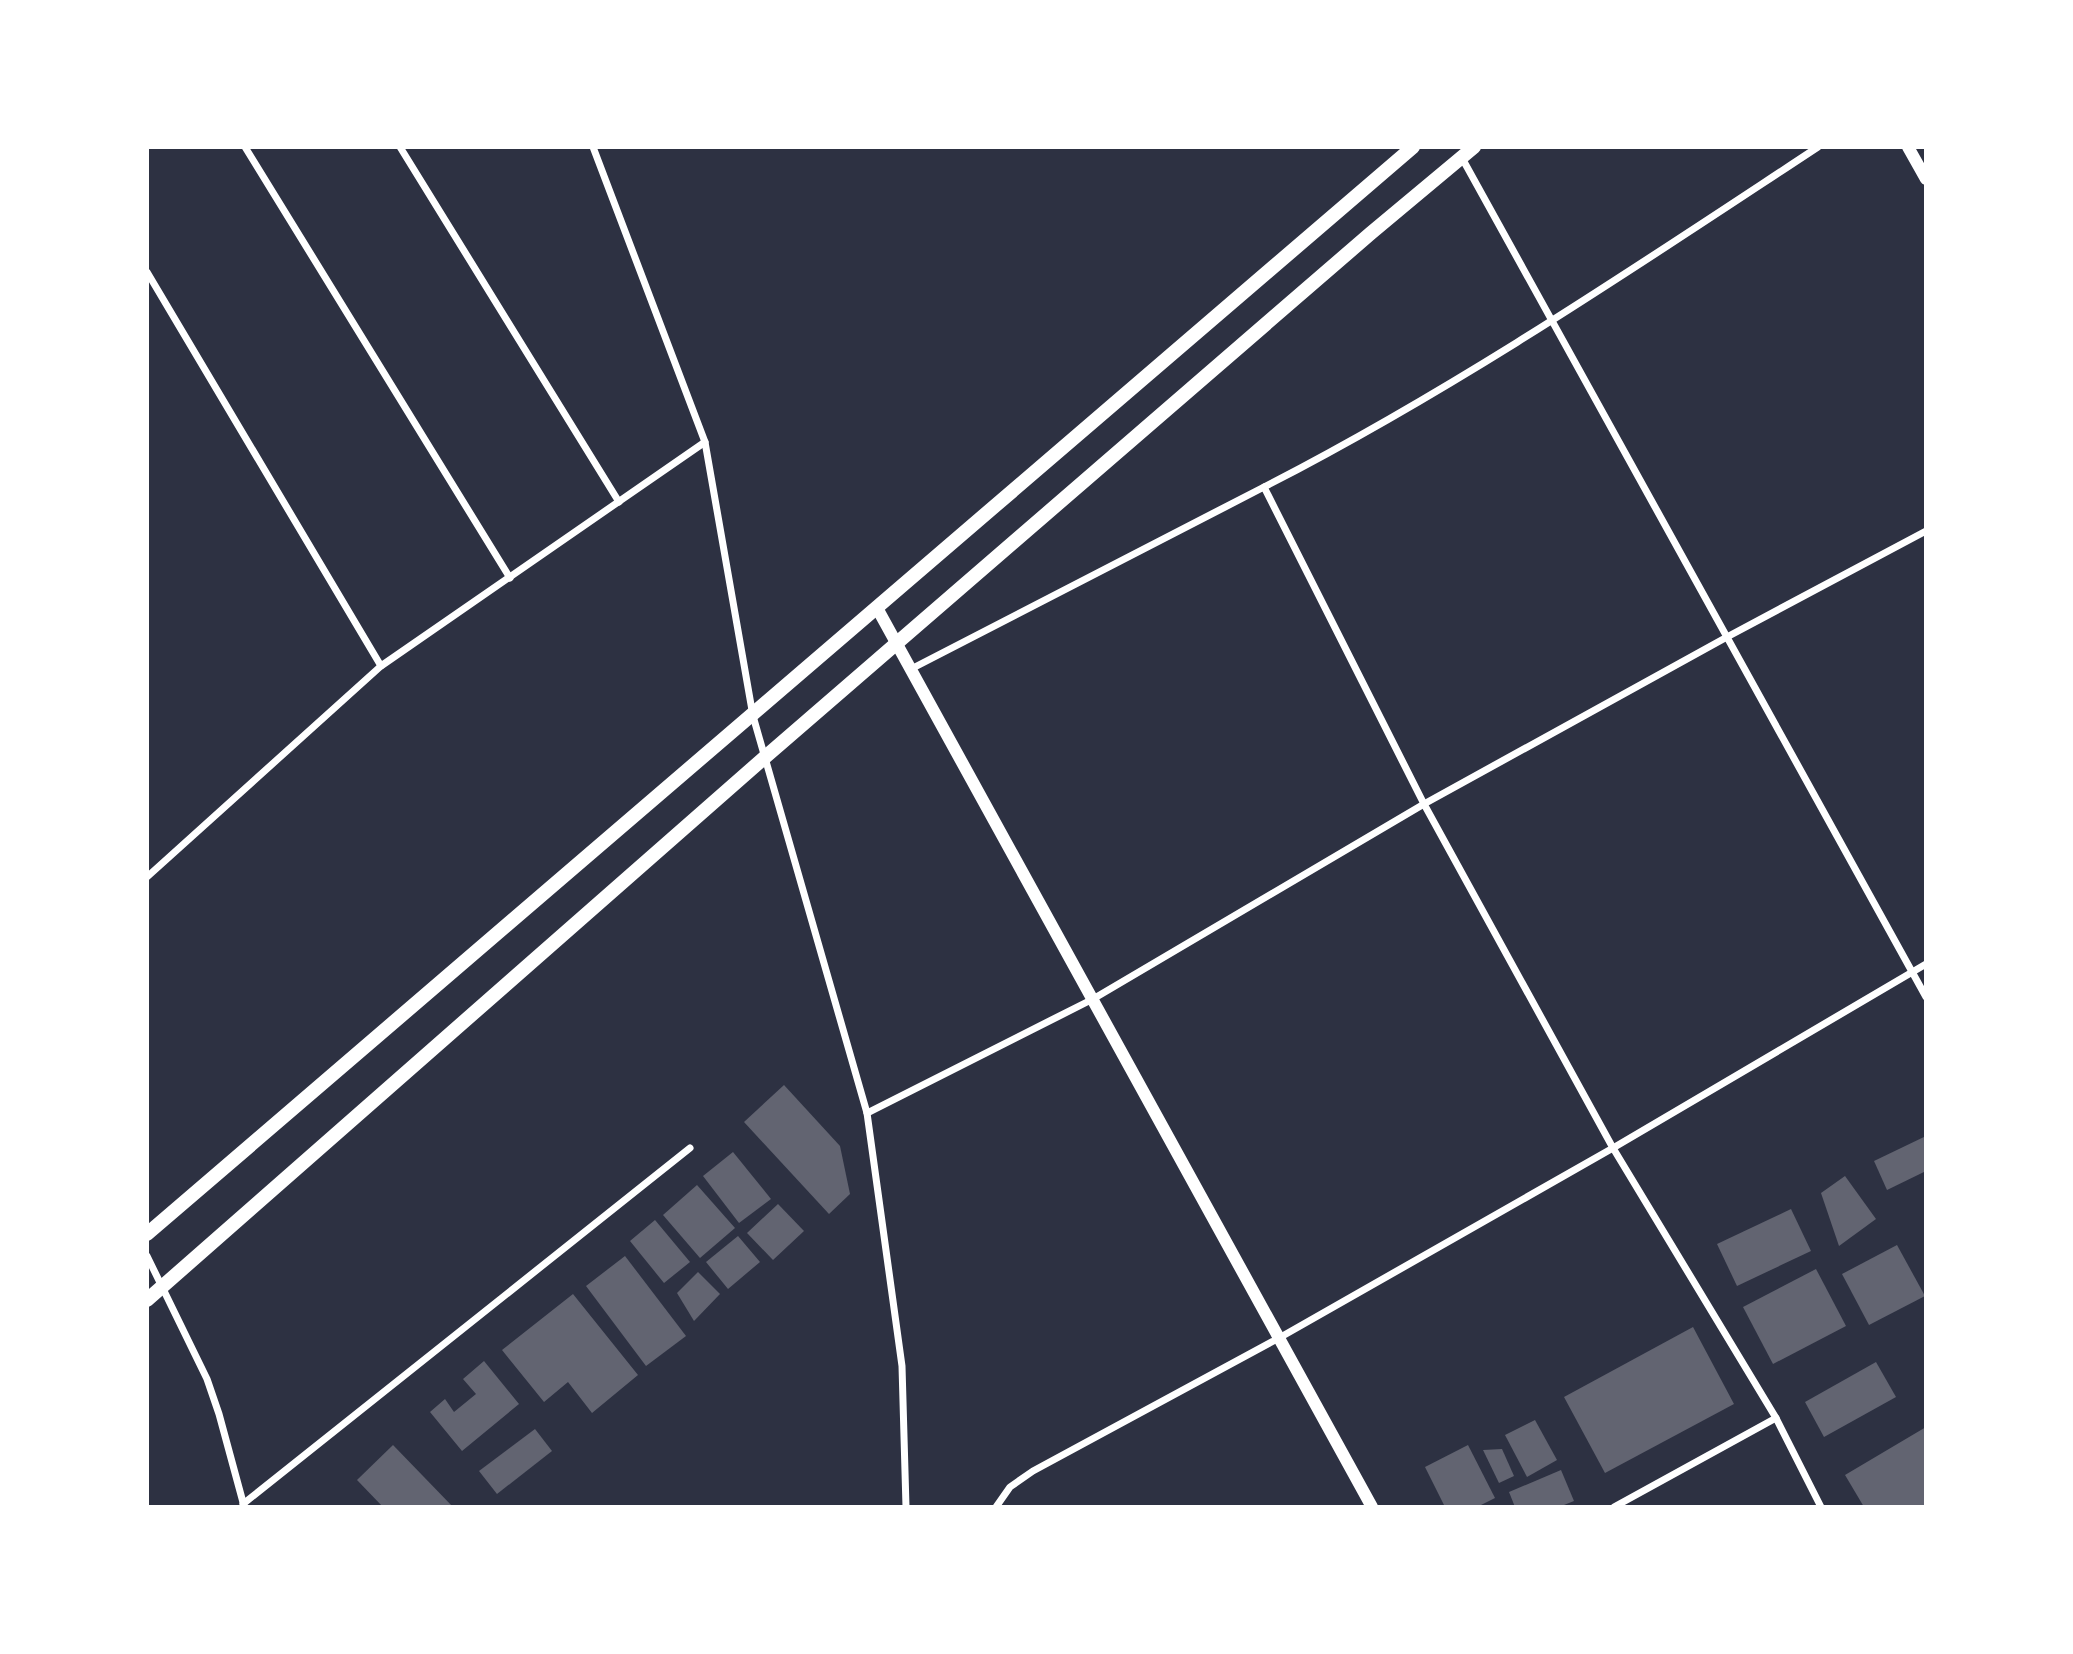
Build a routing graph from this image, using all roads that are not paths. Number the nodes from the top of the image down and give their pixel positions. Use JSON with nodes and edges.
{"nodes":[{"id":1,"x":245,"y":147,"type":"edge"},
{"id":2,"x":400,"y":147,"type":"edge"},
{"id":3,"x":593,"y":147,"type":"edge"},
{"id":4,"x":1413,"y":147,"type":"edge"},
{"id":5,"x":1474,"y":147,"type":"edge"},
{"id":6,"x":1818,"y":147,"type":"edge"},
{"id":7,"x":1908,"y":147,"type":"edge"},
{"id":8,"x":1461,"y":157,"type":"junction"},
{"id":9,"x":1926,"y":179,"type":"edge"},
{"id":10,"x":147,"y":272,"type":"edge"},
{"id":11,"x":1553,"y":321,"type":"junction"},
{"id":12,"x":705,"y":443,"type":"junction"},
{"id":13,"x":1264,"y":487,"type":"junction"},
{"id":14,"x":619,"y":502,"type":"junction"},
{"id":15,"x":1926,"y":531,"type":"edge"},
{"id":16,"x":510,"y":578,"type":"junction"},
{"id":17,"x":877,"y":608,"type":"junction"},
{"id":18,"x":1727,"y":637,"type":"junction"},
{"id":19,"x":896,"y":643,"type":"junction"},
{"id":20,"x":381,"y":666,"type":"junction"},
{"id":21,"x":911,"y":670,"type":"junction"},
{"id":22,"x":753,"y":716,"type":"junction"},
{"id":23,"x":764,"y":758,"type":"junction"},
{"id":24,"x":1424,"y":804,"type":"junction"},
{"id":25,"x":147,"y":877,"type":"edge"},
{"id":26,"x":1926,"y":964,"type":"edge"},
{"id":27,"x":1911,"y":972,"type":"junction"},
{"id":28,"x":1926,"y":997,"type":"edge"},
{"id":29,"x":1093,"y":999,"type":"junction"},
{"id":30,"x":867,"y":1113,"type":"junction"},
{"id":31,"x":690,"y":1148,"type":"dead end"},
{"id":32,"x":1613,"y":1148,"type":"junction"},
{"id":33,"x":147,"y":1234,"type":"edge"},
{"id":34,"x":147,"y":1256,"type":"edge"},
{"id":35,"x":163,"y":1286,"type":"junction"},
{"id":36,"x":147,"y":1300,"type":"edge"},
{"id":37,"x":1279,"y":1338,"type":"junction"},
{"id":38,"x":1776,"y":1418,"type":"junction"},
{"id":39,"x":244,"y":1505,"type":"edge"},
{"id":40,"x":906,"y":1507,"type":"edge"},
{"id":41,"x":996,"y":1507,"type":"edge"},
{"id":42,"x":1372,"y":1507,"type":"edge"},
{"id":43,"x":1615,"y":1507,"type":"edge"},
{"id":44,"x":1821,"y":1507,"type":"edge"}],
"edges":[{"from":1,"to":16,"type":"street"},
{"from":2,"to":14,"type":"street"},
{"from":3,"to":12,"type":"street"},
{"from":4,"to":17,"type":"main road"},
{"from":5,"to":8,"type":"main road"},
{"from":6,"to":11,"type":"street"},
{"from":7,"to":9,"type":"street"},
{"from":8,"to":11,"type":"street"},
{"from":8,"to":19,"type":"main road"},
{"from":10,"to":20,"type":"street"},
{"from":11,"to":13,"type":"street"},
{"from":11,"to":18,"type":"street"},
{"from":12,"to":14,"type":"street"},
{"from":12,"to":22,"type":"street"},
{"from":13,"to":21,"type":"street"},
{"from":13,"to":24,"type":"street"},
{"from":14,"to":16,"type":"street"},
{"from":15,"to":18,"type":"street"},
{"from":16,"to":20,"type":"street"},
{"from":17,"to":19,"type":"street"},
{"from":17,"to":22,"type":"main road"},
{"from":18,"to":24,"type":"street"},
{"from":18,"to":27,"type":"street"},
{"from":19,"to":21,"type":"street"},
{"from":19,"to":23,"type":"main road"},
{"from":20,"to":25,"type":"street"},
{"from":21,"to":29,"type":"street"},
{"from":22,"to":23,"type":"street"},
{"from":22,"to":33,"type":"main road"},
{"from":23,"to":30,"type":"street"},
{"from":23,"to":35,"type":"main road"},
{"from":24,"to":29,"type":"street"},
{"from":24,"to":32,"type":"street"},
{"from":26,"to":27,"type":"street"},
{"from":27,"to":28,"type":"street"},
{"from":27,"to":32,"type":"street"},
{"from":29,"to":30,"type":"street"},
{"from":29,"to":37,"type":"street"},
{"from":30,"to":40,"type":"street"},
{"from":31,"to":39,"type":"street"},
{"from":32,"to":37,"type":"street"},
{"from":32,"to":38,"type":"street"},
{"from":34,"to":35,"type":"street"},
{"from":35,"to":36,"type":"main road"},
{"from":35,"to":39,"type":"street"},
{"from":37,"to":41,"type":"street"},
{"from":37,"to":42,"type":"street"},
{"from":38,"to":43,"type":"street"},
{"from":38,"to":44,"type":"street"}]}
